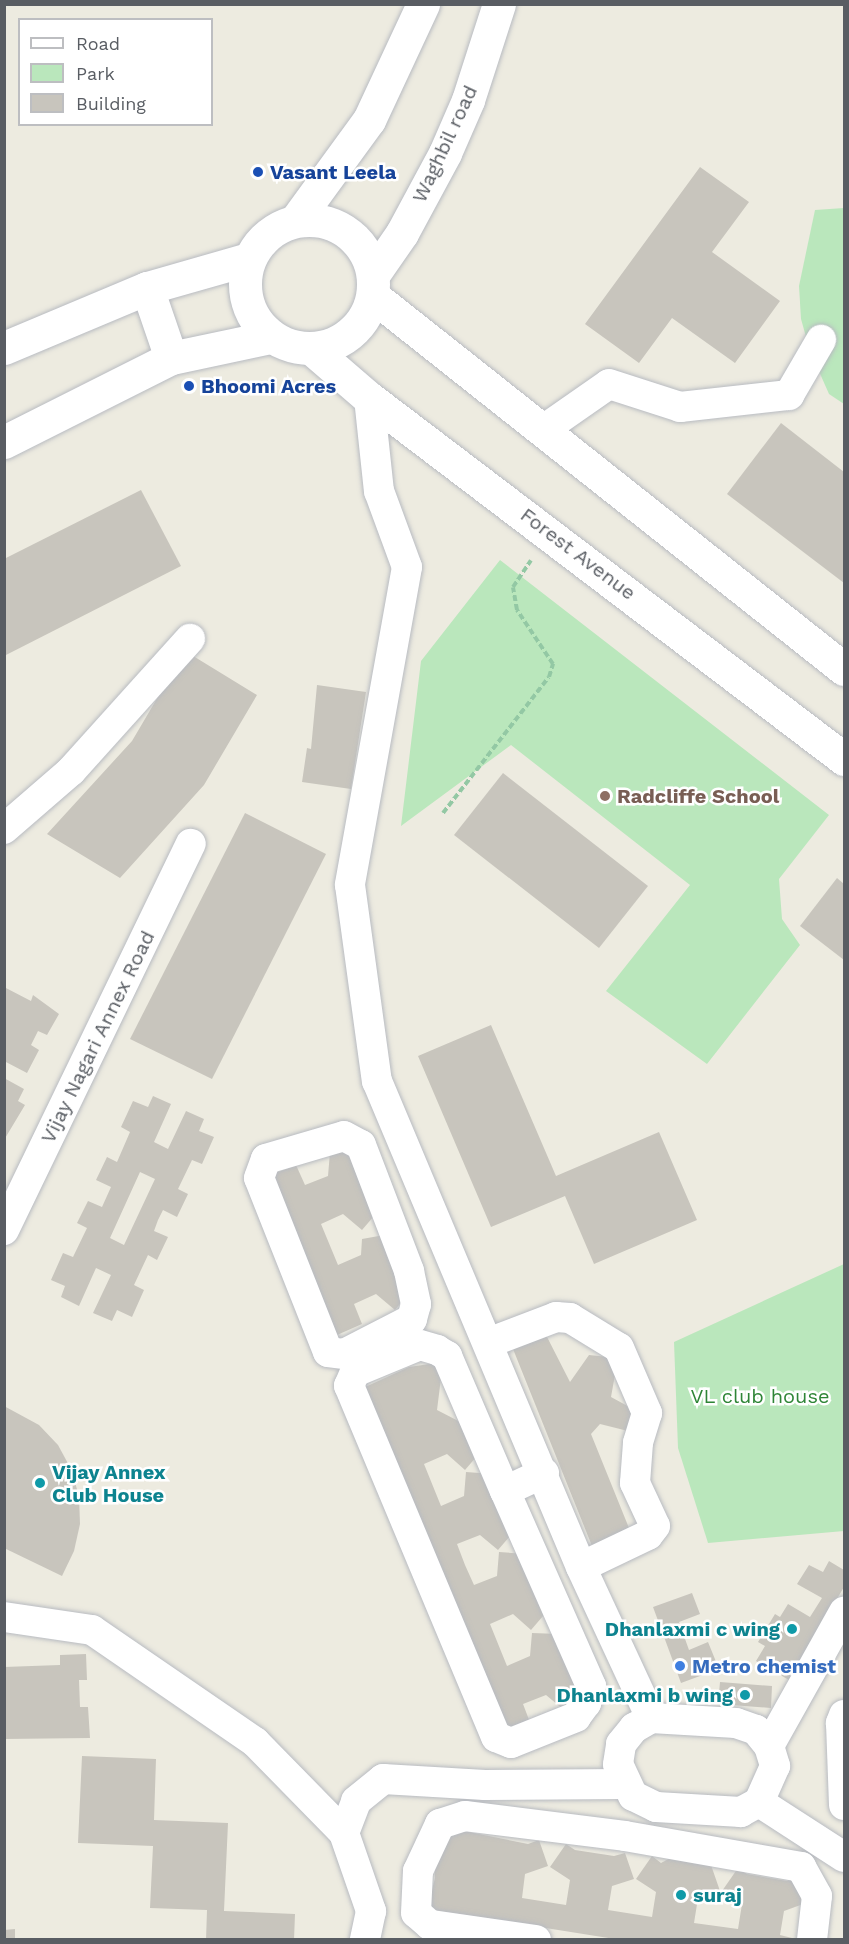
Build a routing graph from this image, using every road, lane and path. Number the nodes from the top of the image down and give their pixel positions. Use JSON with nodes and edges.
{"nodes":[{"id":1,"x":423,"y":4,"type":"edge"},
{"id":2,"x":499,"y":4,"type":"edge"},
{"id":3,"x":296,"y":220,"type":"junction"},
{"id":4,"x":249,"y":259,"type":"junction"},
{"id":5,"x":373,"y":286,"type":"junction"},
{"id":6,"x":147,"y":288,"type":"junction"},
{"id":7,"x":271,"y":337,"type":"junction"},
{"id":8,"x":821,"y":340,"type":"dead end"},
{"id":9,"x":4,"y":348,"type":"edge"},
{"id":10,"x":312,"y":349,"type":"junction"},
{"id":11,"x":171,"y":358,"type":"junction"},
{"id":12,"x":369,"y":398,"type":"junction"},
{"id":13,"x":543,"y":430,"type":"junction"},
{"id":14,"x":4,"y":442,"type":"edge"},
{"id":15,"x":550,"y":532,"type":"junction"},
{"id":16,"x":190,"y":639,"type":"dead end"},
{"id":17,"x":844,"y":669,"type":"edge"},
{"id":18,"x":844,"y":759,"type":"edge"},
{"id":19,"x":443,"y":813,"type":"dead end"},
{"id":20,"x":4,"y":829,"type":"edge"},
{"id":21,"x":191,"y":844,"type":"dead end"},
{"id":22,"x":4,"y":1230,"type":"edge"},
{"id":23,"x":451,"y":1254,"type":"junction"},
{"id":24,"x":409,"y":1271,"type":"junction"},
{"id":25,"x":488,"y":1343,"type":"junction"},
{"id":26,"x":544,"y":1473,"type":"junction"},
{"id":27,"x":505,"y":1491,"type":"junction"},
{"id":28,"x":580,"y":1567,"type":"junction"},
{"id":29,"x":844,"y":1612,"type":"edge"},
{"id":30,"x":4,"y":1617,"type":"edge"},
{"id":31,"x":844,"y":1714,"type":"edge"},
{"id":32,"x":651,"y":1718,"type":"junction"},
{"id":33,"x":769,"y":1746,"type":"junction"},
{"id":34,"x":628,"y":1790,"type":"junction"},
{"id":35,"x":759,"y":1802,"type":"junction"},
{"id":36,"x":844,"y":1805,"type":"edge"},
{"id":37,"x":344,"y":1833,"type":"junction"},
{"id":38,"x":625,"y":1836,"type":"junction"},
{"id":39,"x":844,"y":1857,"type":"edge"},
{"id":40,"x":365,"y":1940,"type":"edge"},
{"id":41,"x":536,"y":1940,"type":"edge"},
{"id":42,"x":812,"y":1940,"type":"edge"}],
"edges":[{"from":1,"to":3,"type":"main road","name":"Waghbil road"},
{"from":2,"to":5,"type":"main road","name":"Waghbil road"},
{"from":3,"to":4,"type":"main road","name":"Waghbil road"},
{"from":3,"to":5,"type":"main road"},
{"from":4,"to":6,"type":"main road"},
{"from":4,"to":7,"type":"main road","name":"Waghbil road"},
{"from":5,"to":10,"type":"main road","name":"Waghbil road"},
{"from":5,"to":13,"type":"main road"},
{"from":6,"to":9,"type":"main road"},
{"from":6,"to":11,"type":"main road"},
{"from":7,"to":10,"type":"main road","name":"Waghbil road"},
{"from":7,"to":11,"type":"main road"},
{"from":8,"to":13,"type":"street"},
{"from":10,"to":12,"type":"main road","name":"Forest Avenue"},
{"from":11,"to":14,"type":"main road"},
{"from":12,"to":15,"type":"main road","name":"Forest Avenue"},
{"from":12,"to":23,"type":"street"},
{"from":13,"to":17,"type":"main road"},
{"from":15,"to":18,"type":"main road","name":"Forest Avenue"},
{"from":15,"to":19,"type":"path"},
{"from":16,"to":20,"type":"street"},
{"from":21,"to":22,"type":"street","name":"Vijay Nagari Annex Road"},
{"from":23,"to":24,"type":"street"},
{"from":23,"to":25,"type":"street"},
{"from":24,"to":24,"type":"street"},
{"from":25,"to":26,"type":"street"},
{"from":25,"to":28,"type":"street"},
{"from":26,"to":27,"type":"street"},
{"from":26,"to":28,"type":"street"},
{"from":27,"to":27,"type":"street"},
{"from":28,"to":32,"type":"street"},
{"from":29,"to":33,"type":"street"},
{"from":30,"to":37,"type":"street"},
{"from":31,"to":36,"type":"street"},
{"from":32,"to":33,"type":"street"},
{"from":32,"to":34,"type":"street"},
{"from":33,"to":35,"type":"street"},
{"from":34,"to":35,"type":"street"},
{"from":34,"to":37,"type":"street"},
{"from":34,"to":38,"type":"street"},
{"from":35,"to":39,"type":"street"},
{"from":37,"to":40,"type":"street"},
{"from":38,"to":41,"type":"street"},
{"from":38,"to":42,"type":"street"}]}
